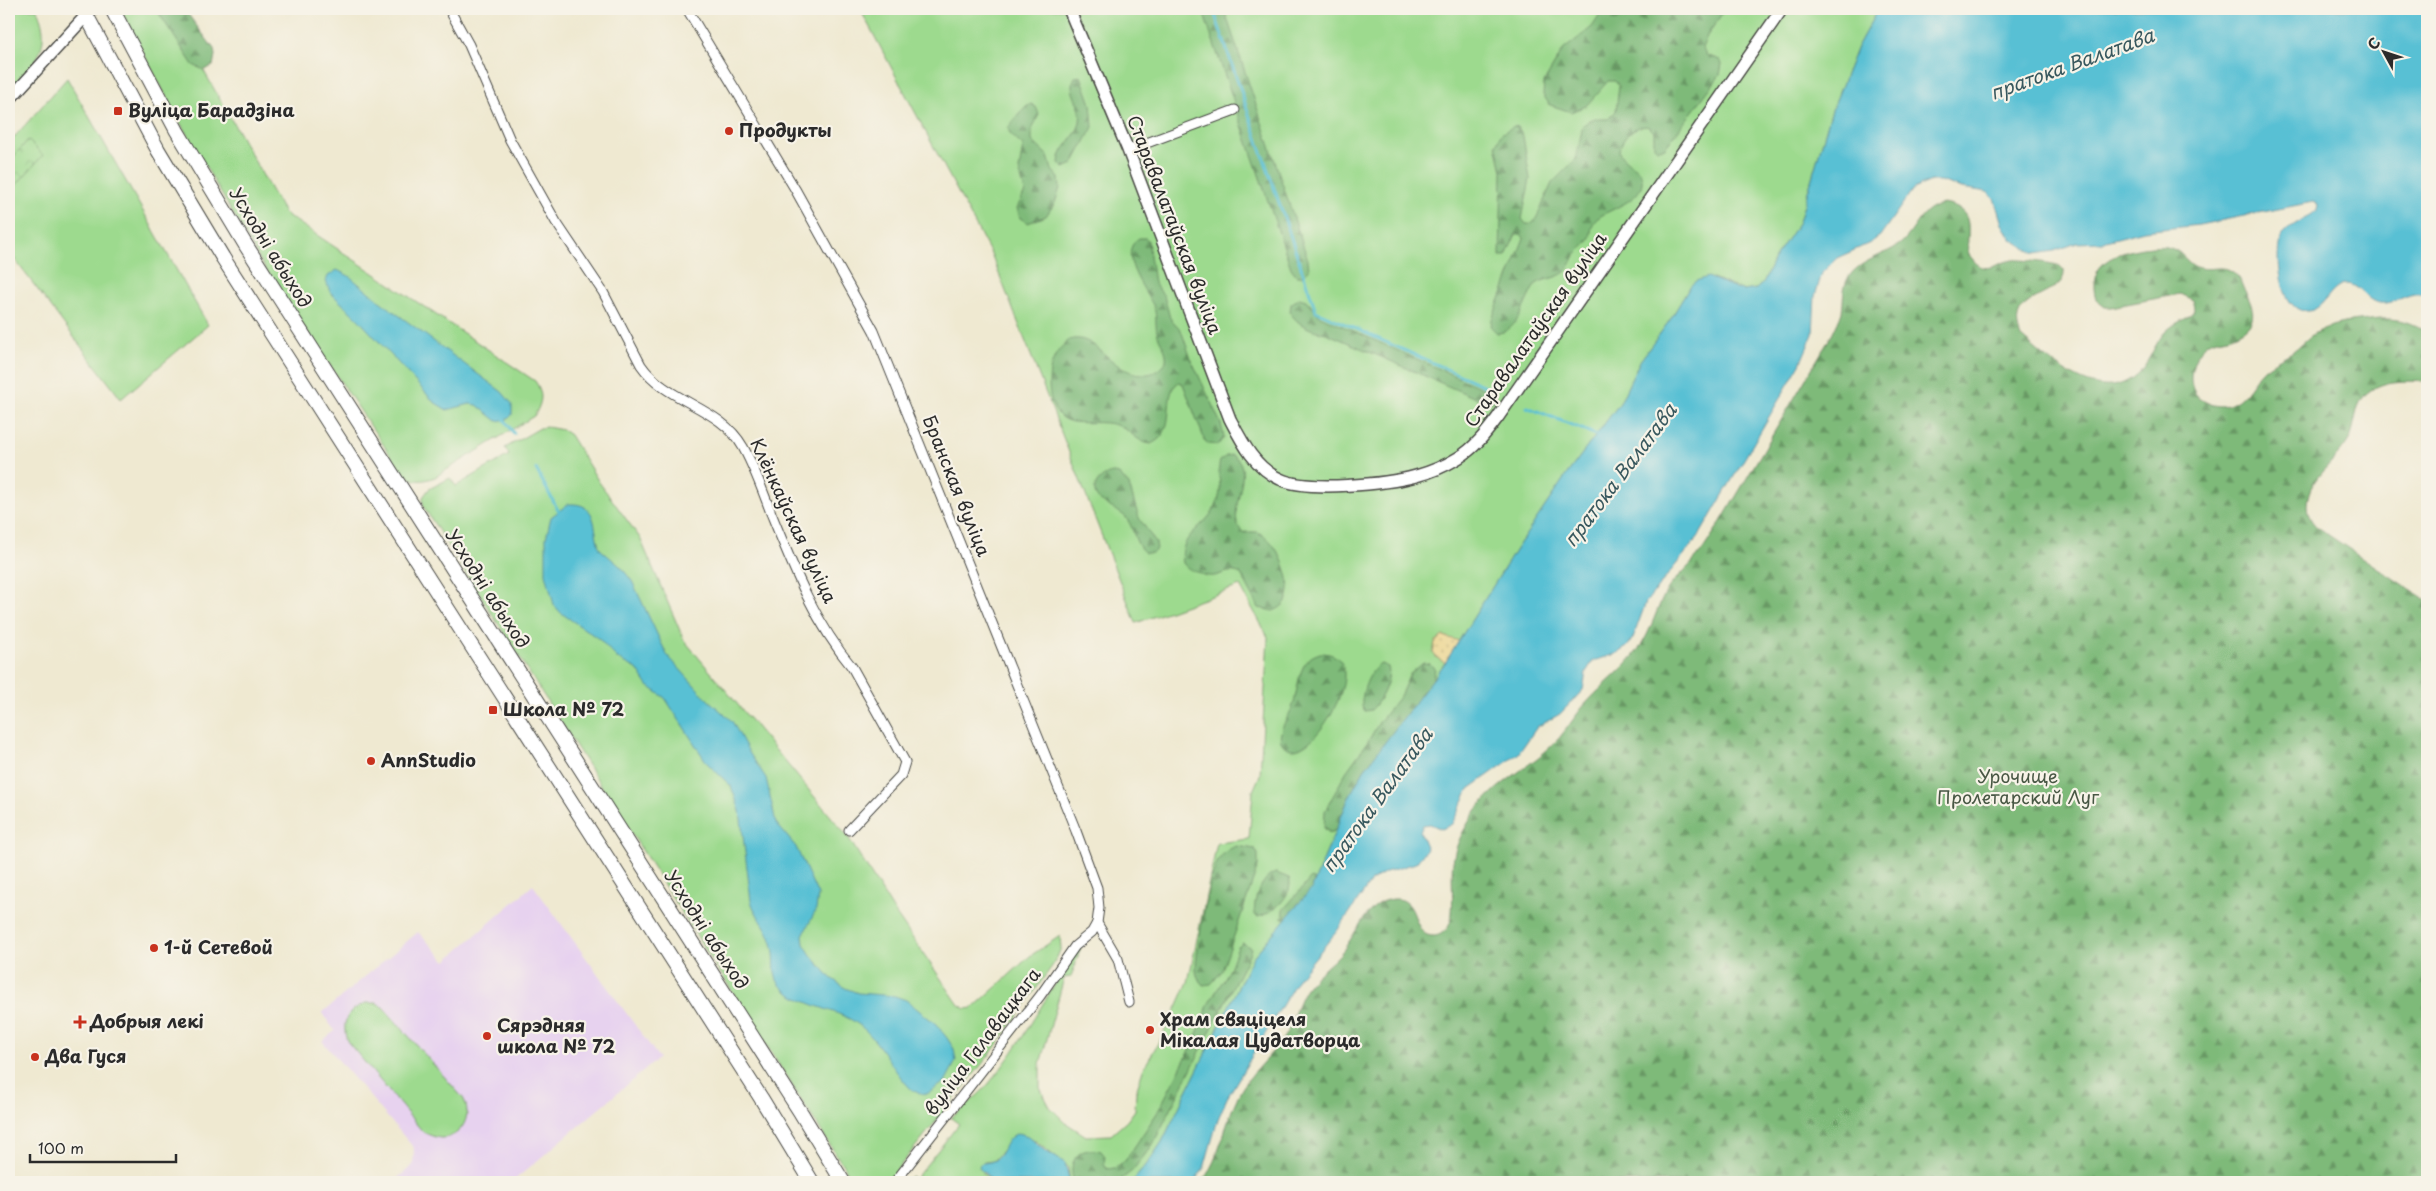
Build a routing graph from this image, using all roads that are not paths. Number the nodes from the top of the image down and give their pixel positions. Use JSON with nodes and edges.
{"nodes":[{"id":1,"x":112,"y":9,"type":"edge"},
{"id":2,"x":449,"y":9,"type":"edge"},
{"id":3,"x":687,"y":9,"type":"edge"},
{"id":4,"x":1069,"y":9,"type":"edge"},
{"id":5,"x":1782,"y":9,"type":"edge"},
{"id":6,"x":87,"y":11,"type":"edge"},
{"id":7,"x":9,"y":100,"type":"edge"},
{"id":8,"x":1235,"y":110,"type":"dead end"},
{"id":9,"x":1128,"y":150,"type":"junction"},
{"id":10,"x":848,"y":830,"type":"dead end"},
{"id":11,"x":1097,"y":923,"type":"junction"},
{"id":12,"x":1129,"y":1002,"type":"dead end"},
{"id":13,"x":812,"y":1182,"type":"edge"},
{"id":14,"x":843,"y":1182,"type":"edge"},
{"id":15,"x":896,"y":1182,"type":"edge"}],
"edges":[{"from":1,"to":14,"type":"main road","name":"Усходні абыход"},
{"from":2,"to":10,"type":"street","name":"Клёнкаўская вуліца"},
{"from":3,"to":11,"type":"street","name":"Бранская вуліца"},
{"from":4,"to":9,"type":"street","name":"Старавалатаўская вуліца"},
{"from":5,"to":9,"type":"street","name":"Старавалатаўская вуліца"},
{"from":6,"to":7,"type":"street"},
{"from":6,"to":13,"type":"main road"},
{"from":8,"to":9,"type":"street"},
{"from":11,"to":12,"type":"street"},
{"from":11,"to":15,"type":"street","name":"вуліца Галавацкага"}]}
